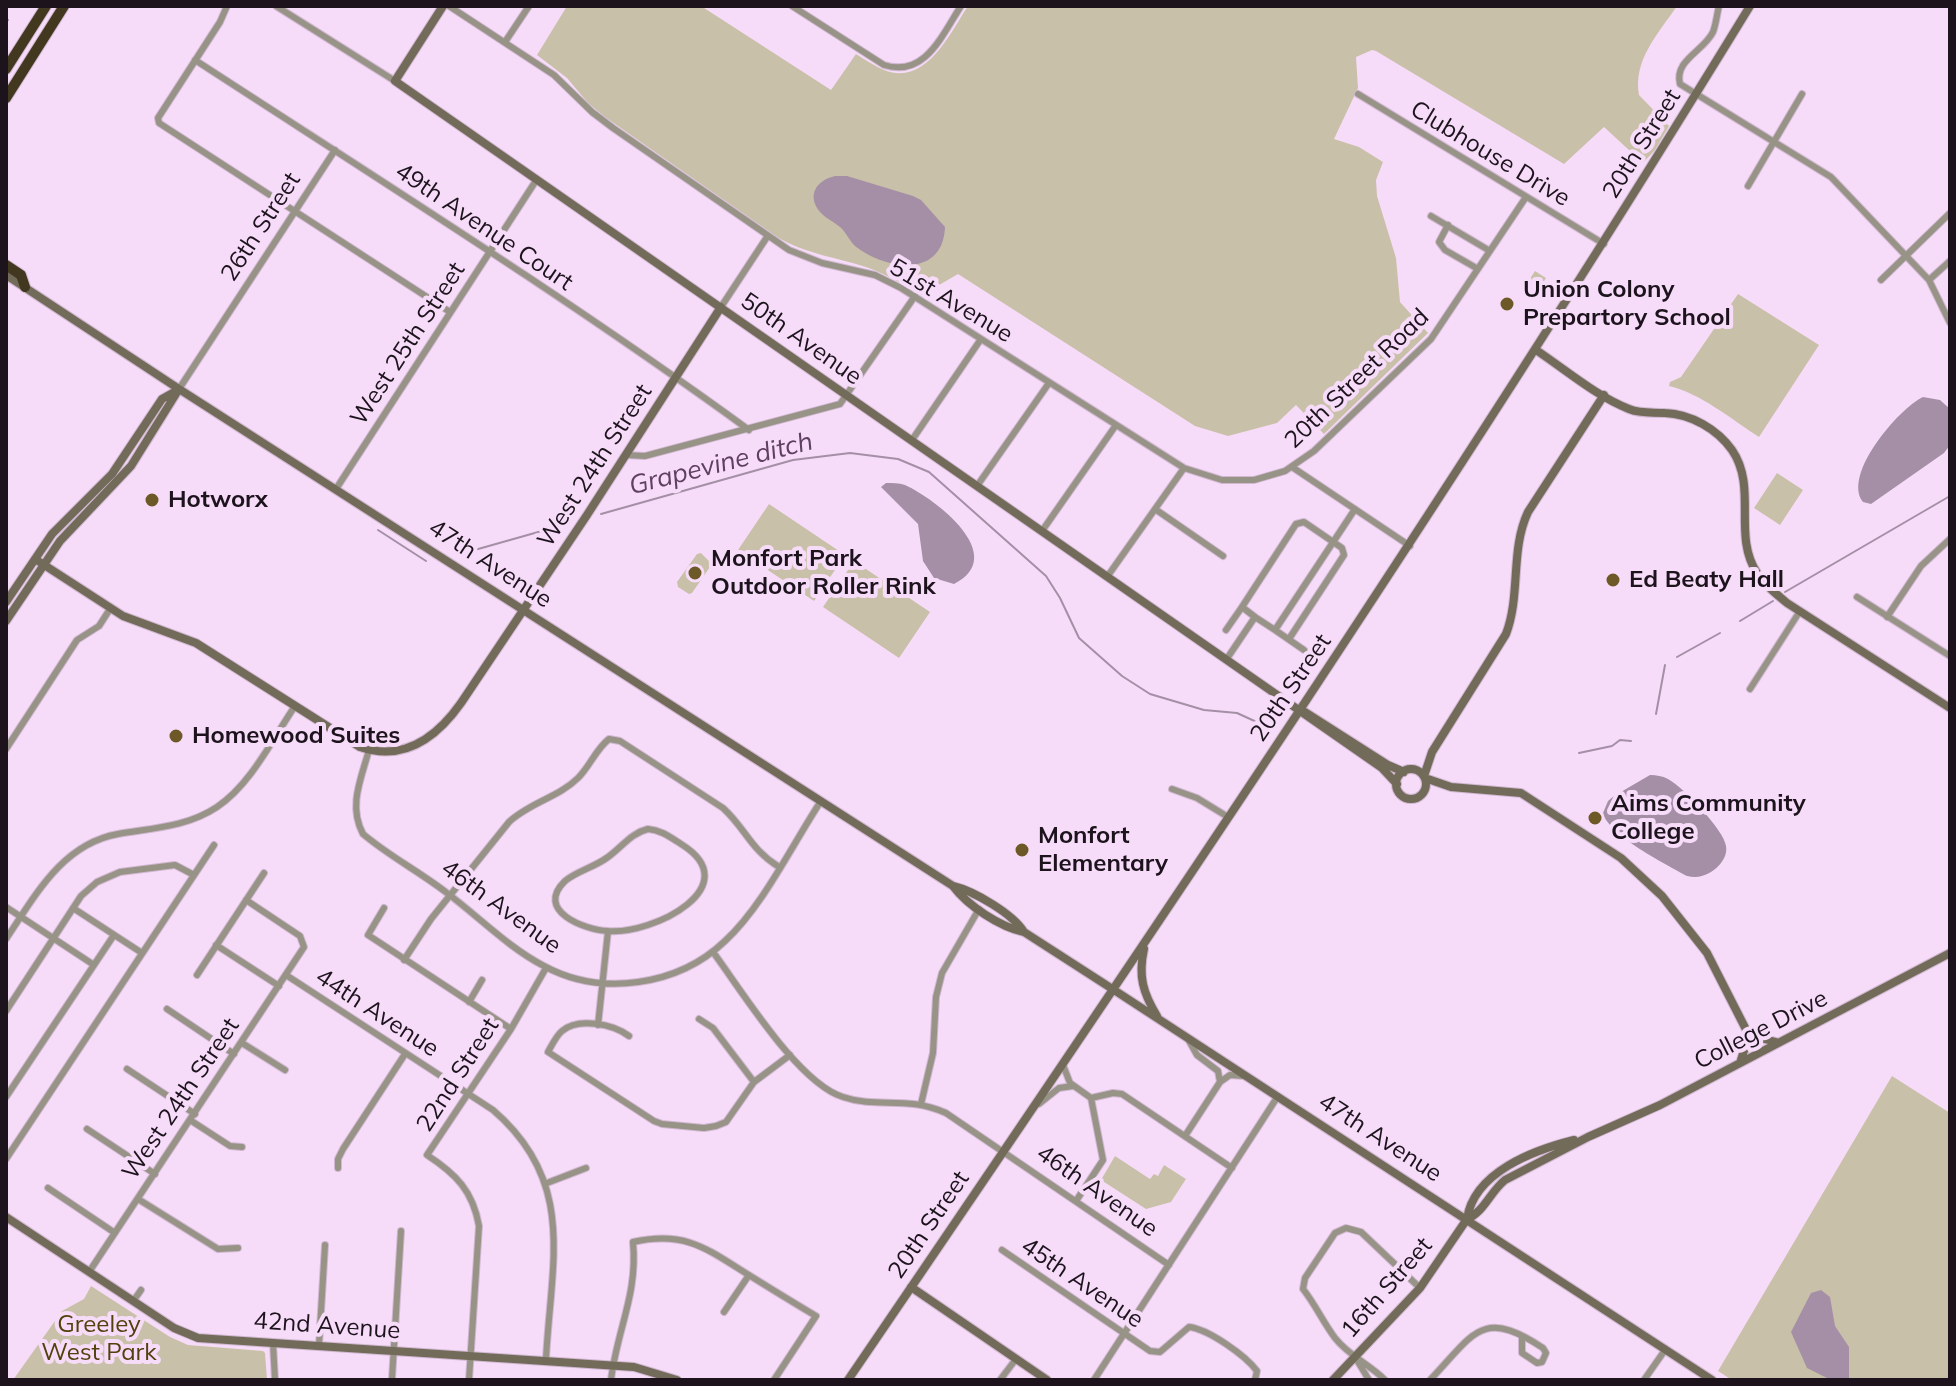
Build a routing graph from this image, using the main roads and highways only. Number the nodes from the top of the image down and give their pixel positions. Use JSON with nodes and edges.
{"nodes":[{"id":1,"x":46,"y":6,"type":"edge"},
{"id":2,"x":64,"y":6,"type":"edge"},
{"id":3,"x":6,"y":69,"type":"edge"},
{"id":4,"x":6,"y":98,"type":"edge"},
{"id":5,"x":6,"y":265,"type":"edge"},
{"id":6,"x":25,"y":287,"type":"road end"}],
"edges":[{"from":1,"to":3,"type":"highway"},
{"from":2,"to":4,"type":"highway"},
{"from":5,"to":6,"type":"highway"}]}
